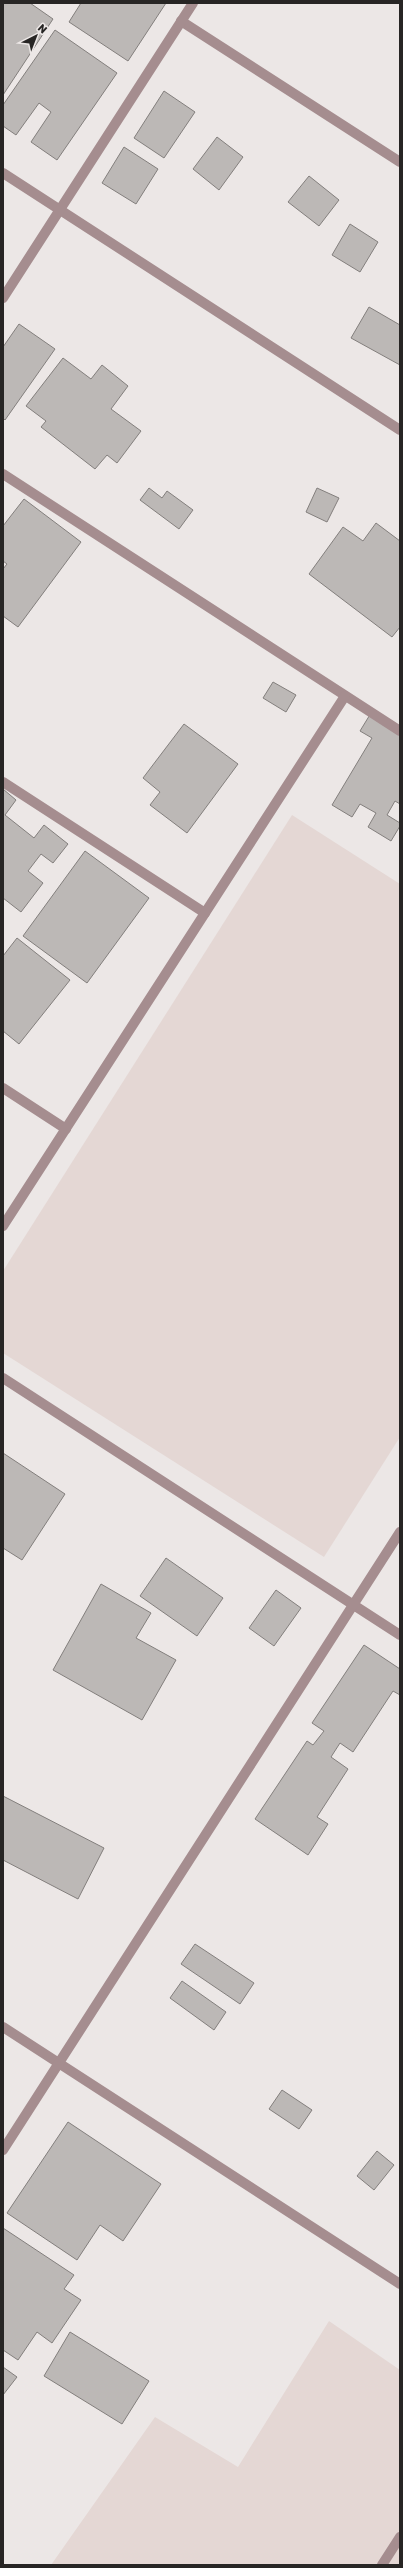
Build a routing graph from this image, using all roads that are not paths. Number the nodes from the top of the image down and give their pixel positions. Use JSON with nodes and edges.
{"nodes":[{"id":1,"x":193,"y":3,"type":"edge"},
{"id":2,"x":181,"y":21,"type":"junction"},
{"id":3,"x":400,"y":162,"type":"edge"},
{"id":4,"x":3,"y":173,"type":"edge"},
{"id":5,"x":60,"y":210,"type":"junction"},
{"id":6,"x":3,"y":298,"type":"edge"},
{"id":7,"x":400,"y":430,"type":"edge"},
{"id":8,"x":3,"y":474,"type":"edge"},
{"id":9,"x":345,"y":696,"type":"junction"},
{"id":10,"x":400,"y":731,"type":"edge"},
{"id":11,"x":3,"y":782,"type":"edge"},
{"id":12,"x":205,"y":912,"type":"junction"},
{"id":13,"x":3,"y":1088,"type":"edge"},
{"id":14,"x":66,"y":1129,"type":"junction"},
{"id":15,"x":3,"y":1226,"type":"edge"},
{"id":16,"x":3,"y":1378,"type":"edge"},
{"id":17,"x":400,"y":1532,"type":"edge"},
{"id":18,"x":353,"y":1605,"type":"junction"},
{"id":19,"x":400,"y":1635,"type":"edge"},
{"id":20,"x":3,"y":2027,"type":"edge"},
{"id":21,"x":59,"y":2063,"type":"junction"},
{"id":22,"x":3,"y":2150,"type":"edge"},
{"id":23,"x":400,"y":2284,"type":"edge"},
{"id":24,"x":400,"y":2538,"type":"edge"},
{"id":25,"x":382,"y":2565,"type":"edge"}],
"edges":[{"from":1,"to":2,"type":"street"},
{"from":2,"to":3,"type":"street"},
{"from":2,"to":5,"type":"street"},
{"from":4,"to":5,"type":"street"},
{"from":5,"to":6,"type":"street"},
{"from":5,"to":7,"type":"street"},
{"from":8,"to":9,"type":"street"},
{"from":9,"to":10,"type":"street"},
{"from":9,"to":12,"type":"street"},
{"from":11,"to":12,"type":"street"},
{"from":12,"to":14,"type":"street"},
{"from":13,"to":14,"type":"street"},
{"from":14,"to":15,"type":"street"},
{"from":16,"to":18,"type":"street"},
{"from":17,"to":18,"type":"street"},
{"from":18,"to":19,"type":"street"},
{"from":18,"to":21,"type":"street"},
{"from":20,"to":21,"type":"street"},
{"from":21,"to":22,"type":"street"},
{"from":21,"to":23,"type":"street"},
{"from":24,"to":25,"type":"street"}]}
